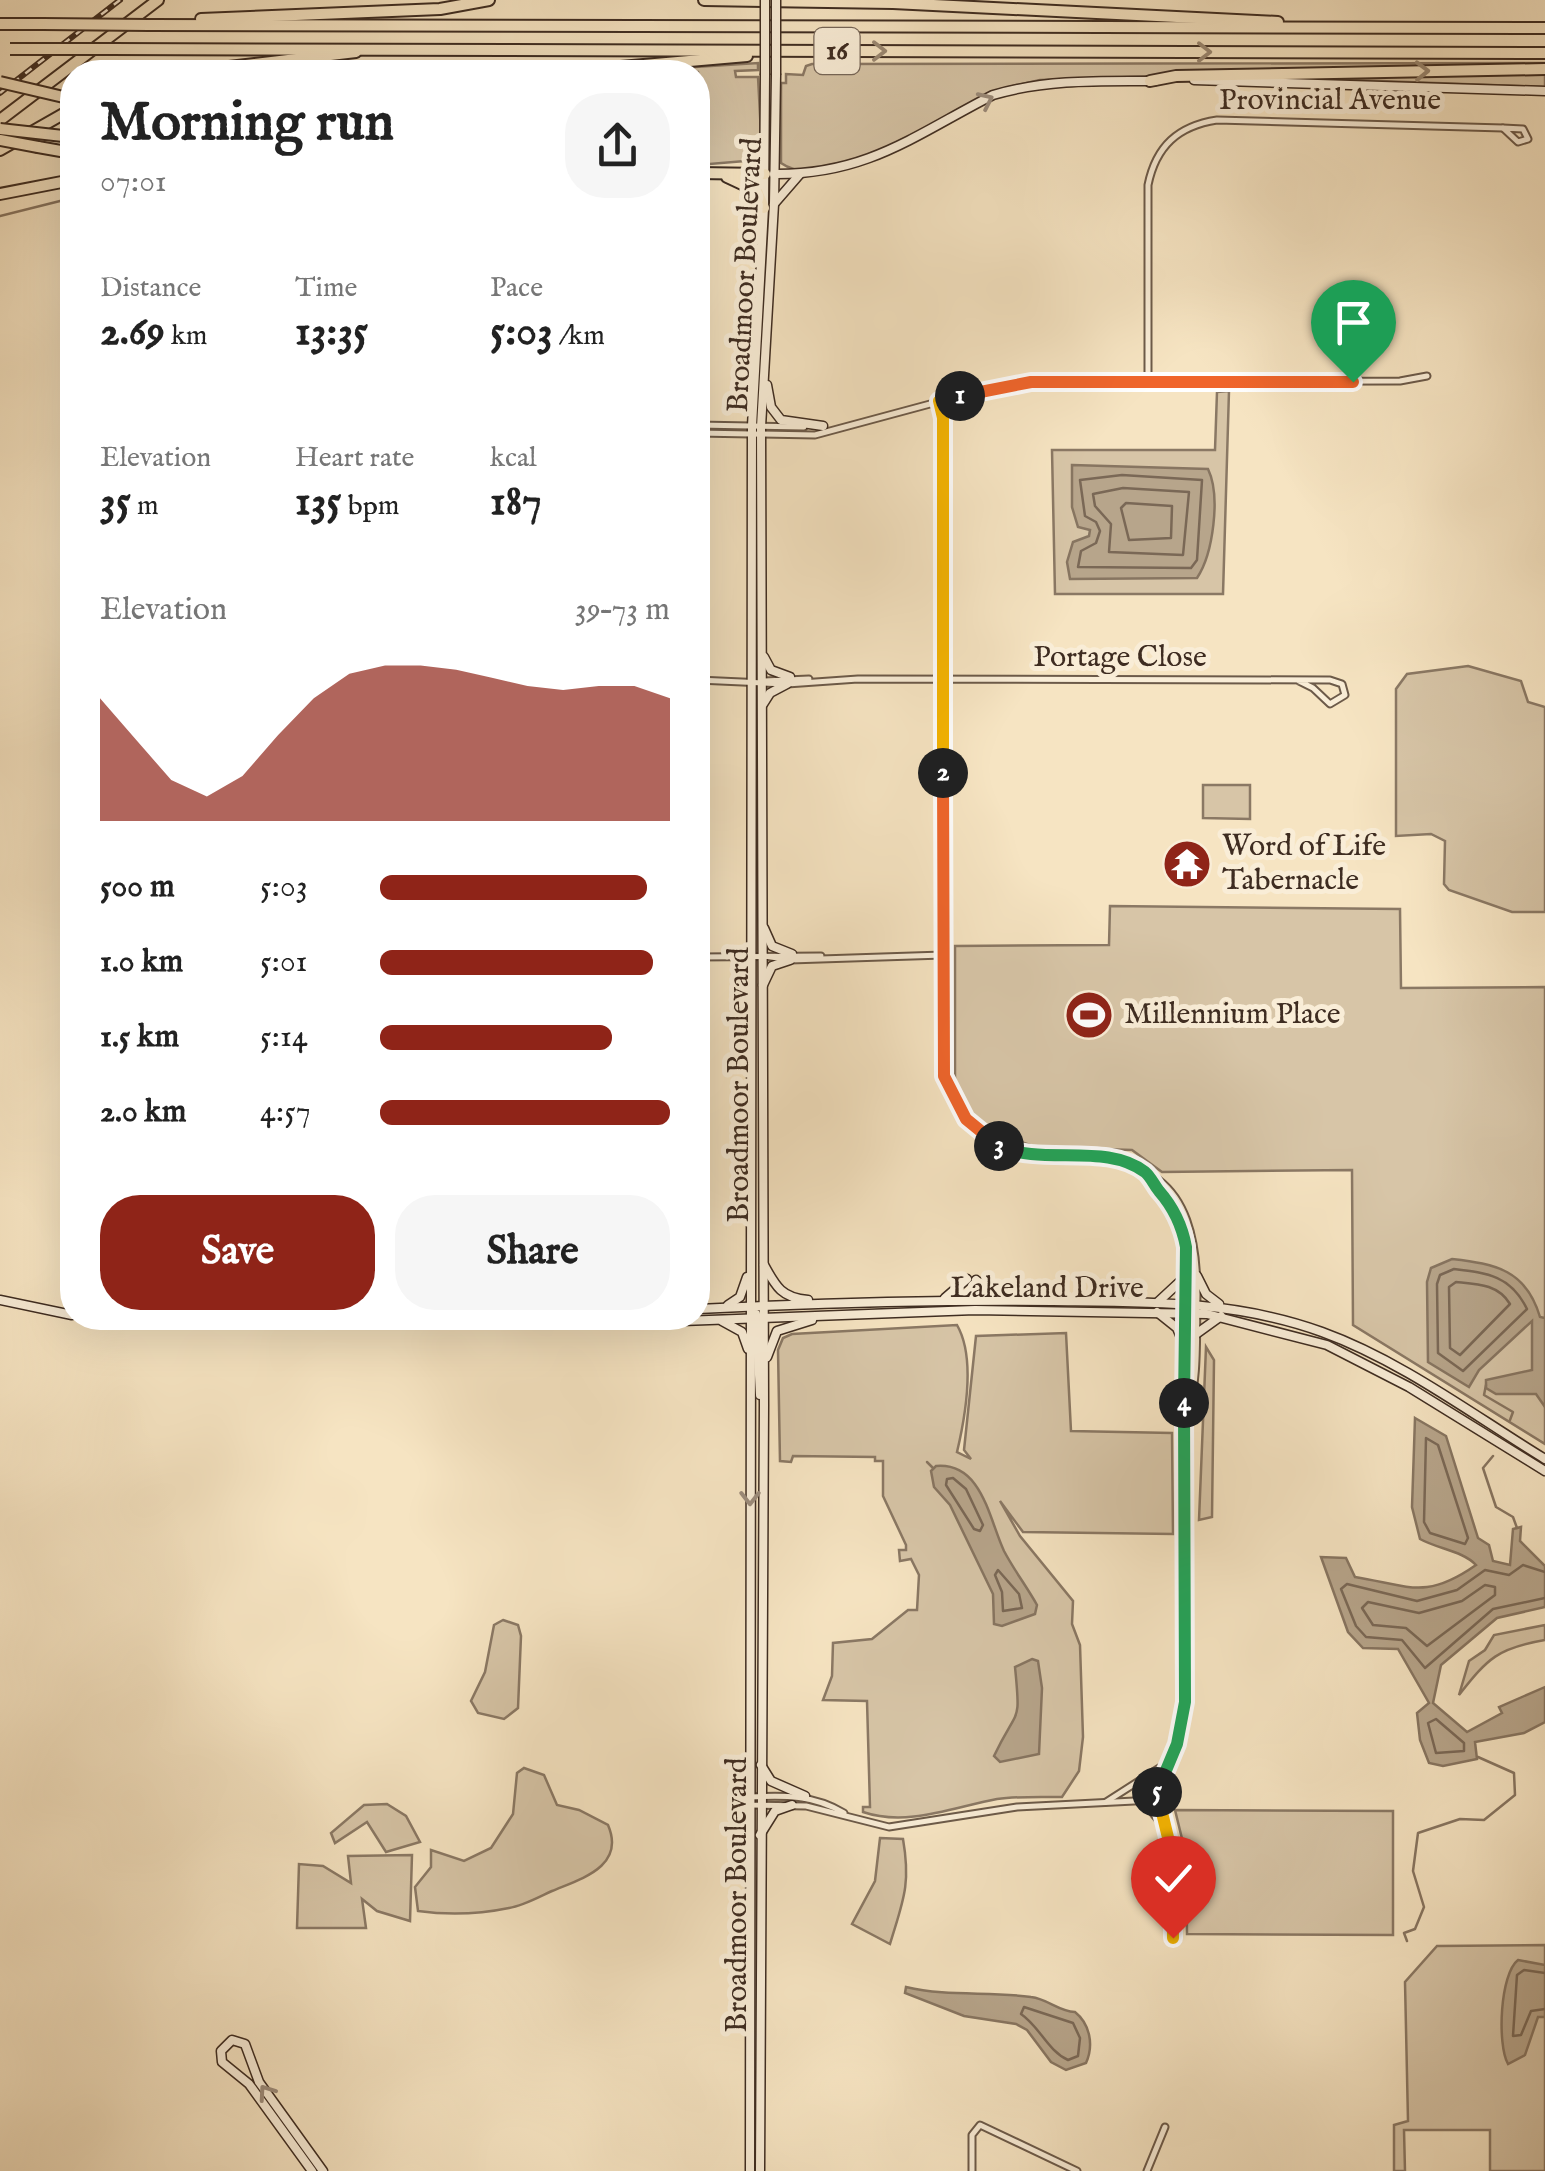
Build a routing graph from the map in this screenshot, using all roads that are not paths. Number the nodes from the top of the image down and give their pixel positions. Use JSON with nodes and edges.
{"nodes":[{"id":1,"x":158,"y":0,"type":"edge"},
{"id":2,"x":489,"y":0,"type":"edge"},
{"id":3,"x":704,"y":0,"type":"edge"},
{"id":4,"x":765,"y":0,"type":"edge"},
{"id":5,"x":776,"y":0,"type":"edge"},
{"id":6,"x":862,"y":0,"type":"edge"},
{"id":7,"x":893,"y":3,"type":"junction"},
{"id":8,"x":0,"y":24,"type":"edge"},
{"id":9,"x":149,"y":25,"type":"junction"},
{"id":10,"x":1317,"y":28,"type":"junction"},
{"id":11,"x":1545,"y":28,"type":"edge"},
{"id":12,"x":5,"y":49,"type":"edge"},
{"id":13,"x":362,"y":50,"type":"junction"},
{"id":14,"x":785,"y":50,"type":"junction"},
{"id":15,"x":1545,"y":53,"type":"edge"},
{"id":16,"x":79,"y":60,"type":"edge"},
{"id":17,"x":316,"y":60,"type":"edge"},
{"id":18,"x":685,"y":60,"type":"edge"},
{"id":19,"x":1545,"y":69,"type":"edge"},
{"id":20,"x":60,"y":74,"type":"edge"},
{"id":21,"x":1150,"y":81,"type":"junction"},
{"id":22,"x":0,"y":82,"type":"edge"},
{"id":23,"x":1545,"y":91,"type":"edge"},
{"id":24,"x":60,"y":95,"type":"edge"},
{"id":25,"x":60,"y":116,"type":"edge"},
{"id":26,"x":0,"y":120,"type":"edge"},
{"id":27,"x":1504,"y":128,"type":"dead end"},
{"id":28,"x":0,"y":129,"type":"edge"},
{"id":29,"x":60,"y":136,"type":"edge"},
{"id":30,"x":0,"y":140,"type":"edge"},
{"id":31,"x":0,"y":150,"type":"edge"},
{"id":32,"x":60,"y":151,"type":"edge"},
{"id":33,"x":710,"y":174,"type":"edge"},
{"id":34,"x":716,"y":174,"type":"junction"},
{"id":35,"x":770,"y":174,"type":"junction"},
{"id":36,"x":800,"y":174,"type":"junction"},
{"id":37,"x":60,"y":182,"type":"edge"},
{"id":38,"x":0,"y":194,"type":"edge"},
{"id":39,"x":769,"y":206,"type":"junction"},
{"id":40,"x":764,"y":362,"type":"junction"},
{"id":41,"x":1426,"y":376,"type":"dead end"},
{"id":42,"x":1148,"y":382,"type":"junction"},
{"id":43,"x":939,"y":401,"type":"junction"},
{"id":44,"x":823,"y":426,"type":"junction"},
{"id":45,"x":837,"y":427,"type":"junction"},
{"id":46,"x":710,"y":429,"type":"edge"},
{"id":47,"x":757,"y":430,"type":"junction"},
{"id":48,"x":762,"y":652,"type":"junction"},
{"id":49,"x":710,"y":680,"type":"edge"},
{"id":50,"x":942,"y":680,"type":"junction"},
{"id":51,"x":1297,"y":680,"type":"junction"},
{"id":52,"x":759,"y":681,"type":"junction"},
{"id":53,"x":788,"y":681,"type":"junction"},
{"id":54,"x":761,"y":708,"type":"junction"},
{"id":55,"x":761,"y":921,"type":"junction"},
{"id":56,"x":943,"y":955,"type":"junction"},
{"id":57,"x":710,"y":956,"type":"edge"},
{"id":58,"x":759,"y":956,"type":"junction"},
{"id":59,"x":791,"y":957,"type":"junction"},
{"id":60,"x":762,"y":989,"type":"junction"},
{"id":61,"x":1147,"y":1173,"type":"junction"},
{"id":62,"x":751,"y":1262,"type":"junction"},
{"id":63,"x":764,"y":1264,"type":"junction"},
{"id":64,"x":1186,"y":1276,"type":"junction"},
{"id":65,"x":1197,"y":1276,"type":"junction"},
{"id":66,"x":0,"y":1300,"type":"edge"},
{"id":67,"x":942,"y":1300,"type":"junction"},
{"id":68,"x":1000,"y":1301,"type":"junction"},
{"id":69,"x":842,"y":1302,"type":"junction"},
{"id":70,"x":1158,"y":1302,"type":"junction"},
{"id":71,"x":751,"y":1306,"type":"junction"},
{"id":72,"x":763,"y":1306,"type":"junction"},
{"id":73,"x":724,"y":1308,"type":"junction"},
{"id":74,"x":1185,"y":1308,"type":"junction"},
{"id":75,"x":1197,"y":1308,"type":"junction"},
{"id":76,"x":710,"y":1309,"type":"edge"},
{"id":77,"x":60,"y":1312,"type":"edge"},
{"id":78,"x":1156,"y":1312,"type":"junction"},
{"id":79,"x":1222,"y":1312,"type":"junction"},
{"id":80,"x":868,"y":1313,"type":"junction"},
{"id":81,"x":757,"y":1318,"type":"junction"},
{"id":82,"x":710,"y":1319,"type":"edge"},
{"id":83,"x":718,"y":1319,"type":"junction"},
{"id":84,"x":1196,"y":1334,"type":"junction"},
{"id":85,"x":1182,"y":1340,"type":"junction"},
{"id":86,"x":750,"y":1359,"type":"junction"},
{"id":87,"x":764,"y":1366,"type":"junction"},
{"id":88,"x":764,"y":1405,"type":"junction"},
{"id":89,"x":1187,"y":1418,"type":"junction"},
{"id":90,"x":1545,"y":1459,"type":"edge"},
{"id":91,"x":1545,"y":1471,"type":"edge"},
{"id":92,"x":1170,"y":1760,"type":"junction"},
{"id":93,"x":760,"y":1764,"type":"junction"},
{"id":94,"x":1147,"y":1776,"type":"junction"},
{"id":95,"x":1130,"y":1787,"type":"junction"},
{"id":96,"x":1158,"y":1791,"type":"junction"},
{"id":97,"x":805,"y":1796,"type":"junction"},
{"id":98,"x":755,"y":1801,"type":"junction"},
{"id":99,"x":1141,"y":1801,"type":"junction"},
{"id":100,"x":792,"y":1804,"type":"junction"},
{"id":101,"x":1099,"y":1806,"type":"junction"},
{"id":102,"x":851,"y":1818,"type":"junction"},
{"id":103,"x":1168,"y":1832,"type":"junction"},
{"id":104,"x":760,"y":1834,"type":"junction"},
{"id":105,"x":1173,"y":1938,"type":"dead end"},
{"id":106,"x":1165,"y":2127,"type":"dead end"},
{"id":107,"x":312,"y":2171,"type":"edge"},
{"id":108,"x":322,"y":2171,"type":"edge"},
{"id":109,"x":750,"y":2171,"type":"edge"},
{"id":110,"x":760,"y":2171,"type":"edge"},
{"id":111,"x":972,"y":2171,"type":"edge"},
{"id":112,"x":1077,"y":2171,"type":"edge"},
{"id":113,"x":1147,"y":2171,"type":"edge"}],
"edges":[{"from":1,"to":16,"type":"highway"},
{"from":2,"to":9,"type":"highway"},
{"from":3,"to":7,"type":"highway"},
{"from":4,"to":35,"type":"main road","name":"Broadmoor Boulevard","bridge":true},
{"from":5,"to":35,"type":"main road","name":"Broadmoor Boulevard","bridge":true},
{"from":6,"to":7,"type":"highway"},
{"from":7,"to":10,"type":"highway"},
{"from":8,"to":9,"type":"highway","number":"16","bridge":true},
{"from":9,"to":10,"type":"highway","number":"16"},
{"from":10,"to":11,"type":"highway","number":"16"},
{"from":12,"to":13,"type":"highway","number":"16","bridge":true},
{"from":13,"to":14,"type":"highway","number":"16"},
{"from":13,"to":17,"type":"highway"},
{"from":14,"to":15,"type":"highway","number":"16","one_way":true},
{"from":14,"to":18,"type":"highway"},
{"from":21,"to":19,"type":"highway","one_way":true},
{"from":20,"to":26,"type":"highway"},
{"from":21,"to":23,"type":"main road"},
{"from":36,"to":21,"type":"main road","one_way":true},
{"from":22,"to":24,"type":"highway","bridge":true},
{"from":25,"to":31,"type":"highway"},
{"from":27,"to":42,"type":"street","name":"Provincial Avenue"},
{"from":28,"to":29,"type":"highway","bridge":true},
{"from":30,"to":32,"type":"highway","bridge":true},
{"from":33,"to":34,"type":"highway"},
{"from":34,"to":35,"type":"highway"},
{"from":34,"to":39,"type":"highway"},
{"from":35,"to":36,"type":"main road"},
{"from":35,"to":39,"type":"main road","name":"Broadmoor Boulevard"},
{"from":36,"to":39,"type":"main road"},
{"from":37,"to":38,"type":"highway"},
{"from":39,"to":40,"type":"main road","name":"Broadmoor Boulevard"},
{"from":39,"to":47,"type":"main road","name":"Broadmoor Boulevard"},
{"from":40,"to":44,"type":"main road"},
{"from":40,"to":47,"type":"main road","name":"Broadmoor Boulevard"},
{"from":41,"to":42,"type":"street"},
{"from":42,"to":43,"type":"street"},
{"from":43,"to":45,"type":"street"},
{"from":43,"to":50,"type":"street"},
{"from":44,"to":45,"type":"street"},
{"from":44,"to":47,"type":"street"},
{"from":45,"to":47,"type":"street"},
{"from":46,"to":47,"type":"street"},
{"from":47,"to":48,"type":"main road","name":"Broadmoor Boulevard"},
{"from":47,"to":52,"type":"main road","name":"Broadmoor Boulevard"},
{"from":48,"to":52,"type":"main road","name":"Broadmoor Boulevard"},
{"from":48,"to":53,"type":"main road"},
{"from":49,"to":52,"type":"street","name":"Portage Close"},
{"from":50,"to":51,"type":"street","name":"Portage Close"},
{"from":50,"to":53,"type":"street","name":"Portage Close"},
{"from":50,"to":56,"type":"street"},
{"from":51,"to":51,"type":"street","name":"Portage Close"},
{"from":52,"to":53,"type":"street","name":"Portage Close"},
{"from":52,"to":54,"type":"main road","name":"Broadmoor Boulevard"},
{"from":52,"to":58,"type":"main road","name":"Broadmoor Boulevard"},
{"from":53,"to":54,"type":"main road"},
{"from":54,"to":55,"type":"main road","name":"Broadmoor Boulevard"},
{"from":55,"to":58,"type":"main road","name":"Broadmoor Boulevard"},
{"from":55,"to":59,"type":"main road"},
{"from":56,"to":59,"type":"street"},
{"from":56,"to":61,"type":"street"},
{"from":57,"to":58,"type":"street"},
{"from":58,"to":59,"type":"street"},
{"from":58,"to":60,"type":"main road","name":"Broadmoor Boulevard"},
{"from":58,"to":62,"type":"main road","name":"Broadmoor Boulevard"},
{"from":59,"to":60,"type":"main road"},
{"from":60,"to":63,"type":"main road","name":"Broadmoor Boulevard"},
{"from":61,"to":64,"type":"street"},
{"from":61,"to":65,"type":"street"},
{"from":62,"to":71,"type":"main road","name":"Broadmoor Boulevard"},
{"from":62,"to":73,"type":"main road"},
{"from":63,"to":69,"type":"main road"},
{"from":63,"to":72,"type":"main road","name":"Broadmoor Boulevard"},
{"from":64,"to":70,"type":"main road"},
{"from":64,"to":74,"type":"street"},
{"from":65,"to":75,"type":"street"},
{"from":65,"to":79,"type":"main road"},
{"from":66,"to":77,"type":"main road"},
{"from":67,"to":68,"type":"main road","name":"Lakeland Drive"},
{"from":67,"to":68,"type":"main road"},
{"from":67,"to":69,"type":"main road","name":"Lakeland Drive"},
{"from":68,"to":70,"type":"main road","name":"Lakeland Drive"},
{"from":69,"to":72,"type":"main road","name":"Lakeland Drive"},
{"from":70,"to":74,"type":"main road","name":"Lakeland Drive"},
{"from":71,"to":72,"type":"main road","name":"Lakeland Drive"},
{"from":71,"to":73,"type":"main road","name":"Lakeland Drive"},
{"from":71,"to":81,"type":"main road","name":"Broadmoor Boulevard"},
{"from":72,"to":81,"type":"main road","name":"Broadmoor Boulevard"},
{"from":73,"to":76,"type":"main road","name":"Lakeland Drive"},
{"from":74,"to":75,"type":"main road","name":"Lakeland Drive"},
{"from":74,"to":78,"type":"main road","name":"Lakeland Drive"},
{"from":74,"to":85,"type":"street"},
{"from":75,"to":79,"type":"main road","name":"Lakeland Drive"},
{"from":75,"to":84,"type":"street"},
{"from":78,"to":80,"type":"main road","name":"Lakeland Drive"},
{"from":78,"to":85,"type":"main road"},
{"from":79,"to":84,"type":"main road"},
{"from":79,"to":90,"type":"main road","name":"Lakeland Drive"},
{"from":79,"to":91,"type":"main road","name":"Lakeland Drive"},
{"from":80,"to":81,"type":"main road","name":"Lakeland Drive"},
{"from":80,"to":87,"type":"main road"},
{"from":81,"to":83,"type":"main road","name":"Lakeland Drive"},
{"from":81,"to":86,"type":"main road","name":"Broadmoor Boulevard"},
{"from":81,"to":87,"type":"main road","name":"Broadmoor Boulevard"},
{"from":81,"to":88,"type":"main road"},
{"from":82,"to":83,"type":"main road","name":"Lakeland Drive"},
{"from":83,"to":86,"type":"main road"},
{"from":84,"to":89,"type":"street"},
{"from":85,"to":89,"type":"street"},
{"from":86,"to":98,"type":"main road","name":"Broadmoor Boulevard","one_way":true},
{"from":87,"to":88,"type":"main road","name":"Broadmoor Boulevard"},
{"from":88,"to":93,"type":"main road","name":"Broadmoor Boulevard"},
{"from":89,"to":92,"type":"street"},
{"from":92,"to":94,"type":"street"},
{"from":92,"to":96,"type":"street"},
{"from":93,"to":97,"type":"main road"},
{"from":93,"to":98,"type":"main road","name":"Broadmoor Boulevard"},
{"from":94,"to":95,"type":"street"},
{"from":94,"to":96,"type":"street"},
{"from":95,"to":99,"type":"street"},
{"from":95,"to":101,"type":"street"},
{"from":96,"to":99,"type":"street"},
{"from":96,"to":103,"type":"street"},
{"from":97,"to":98,"type":"street"},
{"from":97,"to":102,"type":"street"},
{"from":98,"to":100,"type":"street"},
{"from":98,"to":104,"type":"main road","name":"Broadmoor Boulevard"},
{"from":98,"to":109,"type":"main road","name":"Broadmoor Boulevard"},
{"from":99,"to":101,"type":"street"},
{"from":99,"to":103,"type":"street"},
{"from":100,"to":102,"type":"street"},
{"from":100,"to":104,"type":"main road"},
{"from":101,"to":102,"type":"street"},
{"from":103,"to":105,"type":"street"},
{"from":104,"to":110,"type":"main road","name":"Broadmoor Boulevard"},
{"from":106,"to":113,"type":"street"},
{"from":108,"to":107,"type":"main road","one_way":true},
{"from":111,"to":112,"type":"street"}]}
